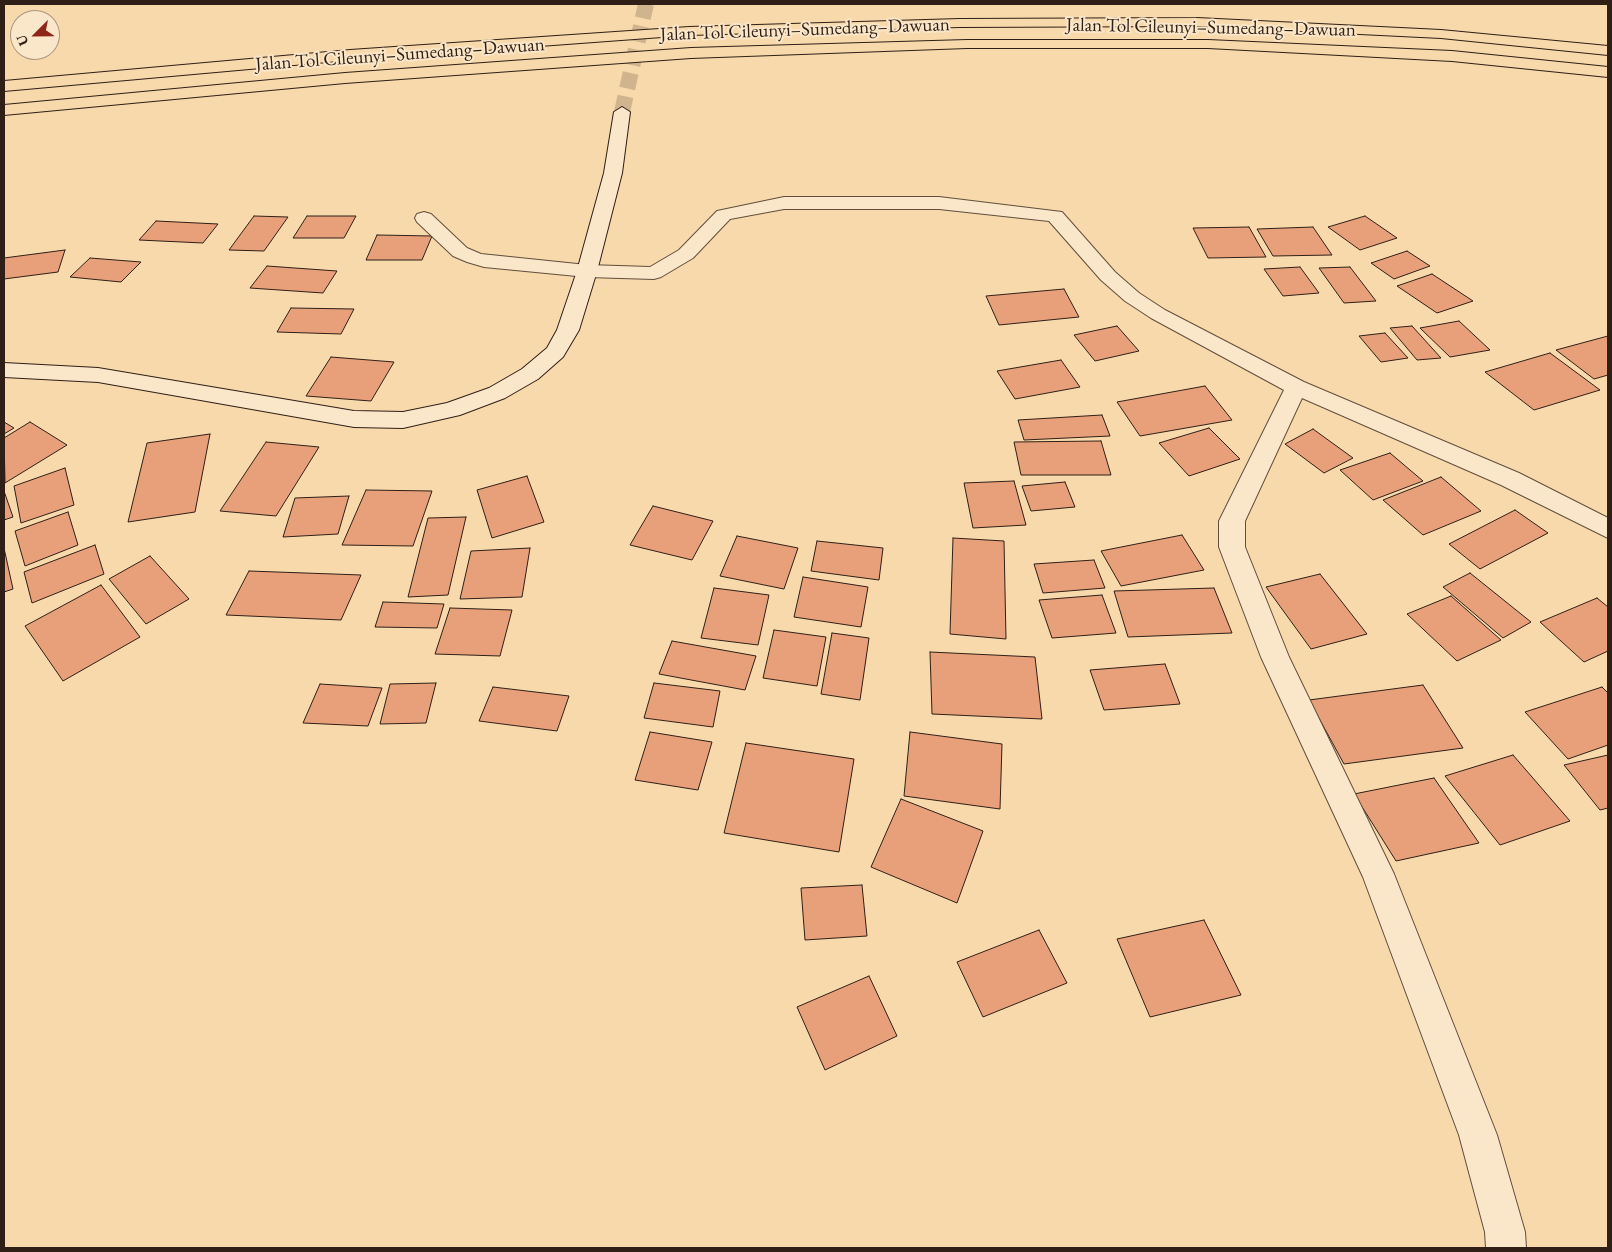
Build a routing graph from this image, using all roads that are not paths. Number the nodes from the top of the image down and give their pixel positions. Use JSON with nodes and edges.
{"nodes":[{"id":1,"x":1608,"y":51,"type":"edge"},
{"id":2,"x":1608,"y":72,"type":"edge"},
{"id":3,"x":4,"y":86,"type":"edge"},
{"id":4,"x":4,"y":110,"type":"edge"},
{"id":5,"x":622,"y":112,"type":"tunnel mouth"},
{"id":6,"x":424,"y":218,"type":"dead end"},
{"id":7,"x":587,"y":271,"type":"junction"},
{"id":8,"x":4,"y":370,"type":"edge"},
{"id":9,"x":1296,"y":387,"type":"junction"},
{"id":10,"x":1608,"y":529,"type":"edge"},
{"id":11,"x":1506,"y":1248,"type":"edge"}],
"edges":[{"from":1,"to":3,"type":"highway","name":"Jalan Tol Cileunyi–Sumedang–Dawuan"},
{"from":2,"to":4,"type":"highway","name":"Jalan Tol Cileunyi–Sumedang–Dawuan"},
{"from":5,"to":7,"type":"street"},
{"from":6,"to":7,"type":"street"},
{"from":7,"to":8,"type":"street"},
{"from":7,"to":9,"type":"street"},
{"from":9,"to":10,"type":"street"},
{"from":9,"to":11,"type":"street"}]}
